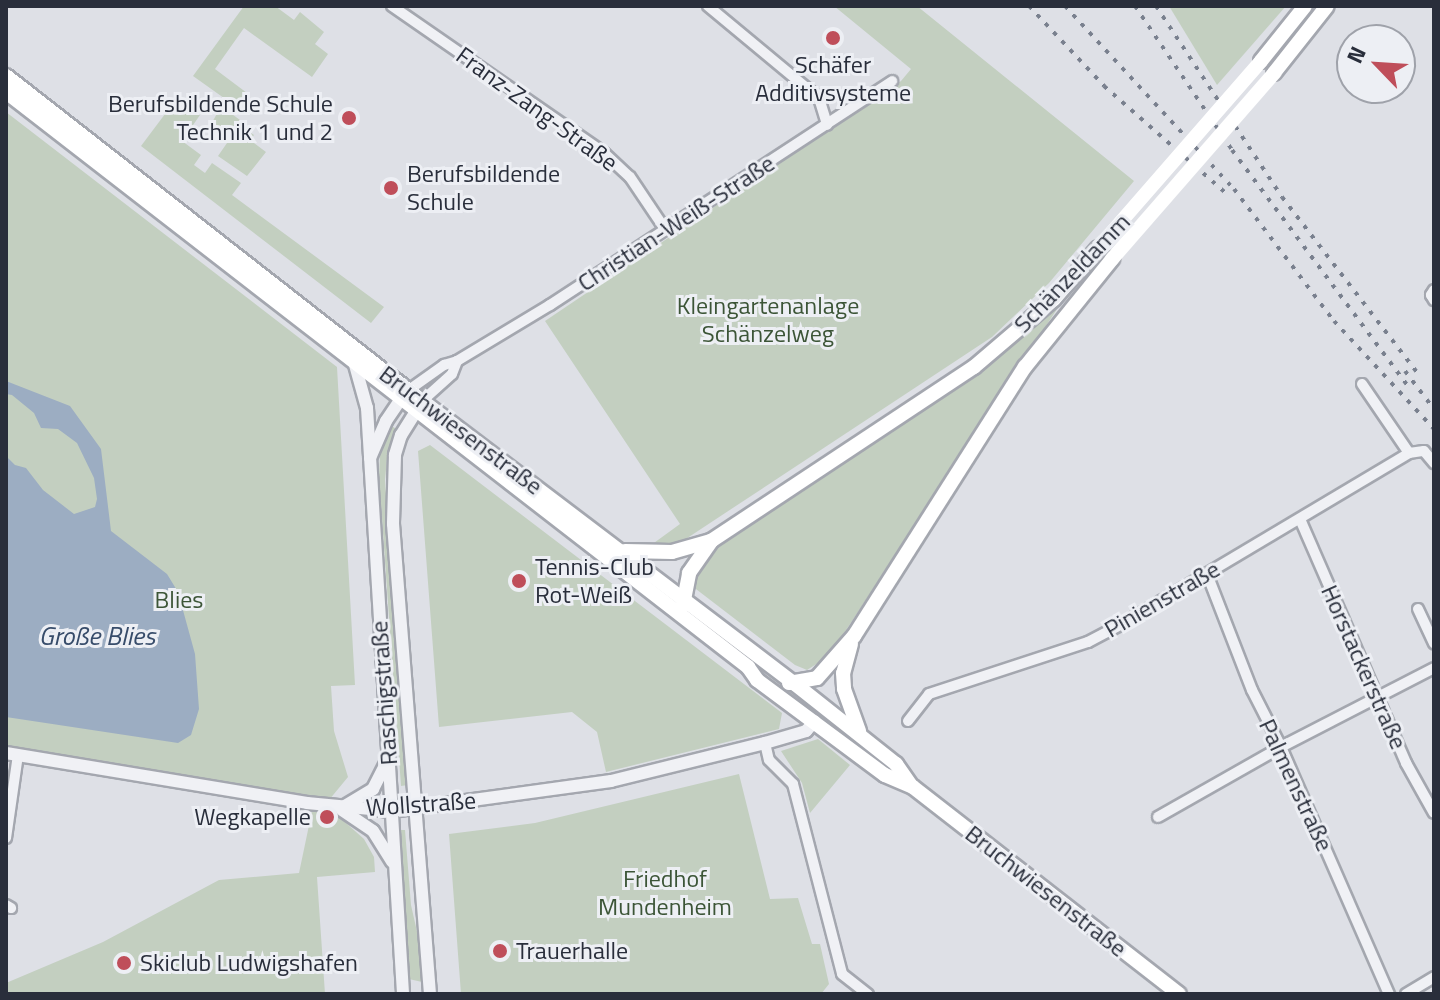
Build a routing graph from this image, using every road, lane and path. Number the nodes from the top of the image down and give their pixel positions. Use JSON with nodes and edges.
{"nodes":[{"id":1,"x":392,"y":6,"type":"edge"},
{"id":2,"x":708,"y":6,"type":"edge"},
{"id":3,"x":1305,"y":6,"type":"edge"},
{"id":4,"x":1327,"y":6,"type":"edge"},
{"id":5,"x":6,"y":76,"type":"edge"},
{"id":6,"x":892,"y":81,"type":"dead end"},
{"id":7,"x":6,"y":92,"type":"edge"},
{"id":8,"x":827,"y":125,"type":"junction"},
{"id":9,"x":665,"y":229,"type":"junction"},
{"id":10,"x":1434,"y":290,"type":"edge"},
{"id":11,"x":1434,"y":300,"type":"edge"},
{"id":12,"x":457,"y":361,"type":"junction"},
{"id":13,"x":355,"y":365,"type":"junction"},
{"id":14,"x":1362,"y":384,"type":"dead end"},
{"id":15,"x":404,"y":395,"type":"junction"},
{"id":16,"x":418,"y":406,"type":"junction"},
{"id":17,"x":1409,"y":453,"type":"junction"},
{"id":18,"x":369,"y":461,"type":"junction"},
{"id":19,"x":1434,"y":463,"type":"edge"},
{"id":20,"x":1300,"y":519,"type":"junction"},
{"id":21,"x":711,"y":541,"type":"junction"},
{"id":22,"x":624,"y":551,"type":"junction"},
{"id":23,"x":1207,"y":574,"type":"junction"},
{"id":24,"x":683,"y":597,"type":"junction"},
{"id":25,"x":1418,"y":609,"type":"dead end"},
{"id":26,"x":683,"y":618,"type":"junction"},
{"id":27,"x":854,"y":636,"type":"junction"},
{"id":28,"x":1434,"y":643,"type":"edge"},
{"id":29,"x":748,"y":667,"type":"junction"},
{"id":30,"x":1434,"y":668,"type":"edge"},
{"id":31,"x":795,"y":684,"type":"junction"},
{"id":32,"x":1377,"y":697,"type":"junction"},
{"id":33,"x":815,"y":721,"type":"junction"},
{"id":34,"x":908,"y":721,"type":"dead end"},
{"id":35,"x":860,"y":735,"type":"junction"},
{"id":36,"x":765,"y":743,"type":"junction"},
{"id":37,"x":1281,"y":747,"type":"junction"},
{"id":38,"x":12,"y":754,"type":"edge"},
{"id":39,"x":389,"y":755,"type":"junction"},
{"id":40,"x":913,"y":787,"type":"junction"},
{"id":41,"x":338,"y":808,"type":"junction"},
{"id":42,"x":416,"y":809,"type":"junction"},
{"id":43,"x":392,"y":811,"type":"junction"},
{"id":44,"x":1434,"y":813,"type":"edge"},
{"id":45,"x":1158,"y":817,"type":"dead end"},
{"id":46,"x":6,"y":838,"type":"edge"},
{"id":47,"x":395,"y":867,"type":"junction"},
{"id":48,"x":1434,"y":977,"type":"edge"},
{"id":49,"x":430,"y":989,"type":"edge"},
{"id":50,"x":402,"y":990,"type":"edge"},
{"id":51,"x":868,"y":994,"type":"edge"},
{"id":52,"x":1179,"y":994,"type":"edge"},
{"id":53,"x":1389,"y":994,"type":"edge"},
{"id":54,"x":1406,"y":994,"type":"edge"}],
"edges":[{"from":1,"to":9,"type":"street","name":"Franz-Zang-Straße"},
{"from":2,"to":8,"type":"street"},
{"from":3,"to":21,"type":"main road","name":"Schänzeldamm","bridge":true},
{"from":4,"to":27,"type":"main road","name":"Schänzeldamm","bridge":true},
{"from":5,"to":15,"type":"main road","name":"Bruchwiesenstraße"},
{"from":6,"to":8,"type":"street","name":"Christian-Weiß-Straße"},
{"from":7,"to":13,"type":"main road","name":"Bruchwiesenstraße"},
{"from":8,"to":9,"type":"street","name":"Christian-Weiß-Straße"},
{"from":9,"to":12,"type":"street","name":"Christian-Weiß-Straße"},
{"from":10,"to":11,"type":"street"},
{"from":12,"to":15,"type":"street","name":"Christian-Weiß-Straße"},
{"from":12,"to":16,"type":"street","name":"Christian-Weiß-Straße"},
{"from":13,"to":15,"type":"main road","name":"Bruchwiesenstraße"},
{"from":13,"to":18,"type":"street"},
{"from":14,"to":17,"type":"street"},
{"from":15,"to":16,"type":"main road","name":"Bruchwiesenstraße"},
{"from":15,"to":18,"type":"street","name":"Raschigstraße"},
{"from":16,"to":22,"type":"main road","name":"Bruchwiesenstraße"},
{"from":16,"to":26,"type":"main road","name":"Bruchwiesenstraße"},
{"from":16,"to":42,"type":"street","name":"Raschigstraße"},
{"from":17,"to":19,"type":"street"},
{"from":17,"to":20,"type":"street","name":"Pinienstraße"},
{"from":18,"to":39,"type":"street","name":"Raschigstraße"},
{"from":20,"to":23,"type":"street","name":"Pinienstraße"},
{"from":20,"to":32,"type":"street","name":"Horstackerstraße"},
{"from":21,"to":22,"type":"main road","name":"Schänzeldamm"},
{"from":21,"to":24,"type":"main road","name":"Schänzeldamm"},
{"from":22,"to":24,"type":"main road","name":"Bruchwiesenstraße"},
{"from":23,"to":34,"type":"street","name":"Pinienstraße"},
{"from":23,"to":37,"type":"street","name":"Palmenstraße"},
{"from":24,"to":26,"type":"main road","name":"Schänzeldamm"},
{"from":24,"to":31,"type":"main road","name":"Bruchwiesenstraße"},
{"from":25,"to":28,"type":"street"},
{"from":26,"to":29,"type":"main road","name":"Bruchwiesenstraße"},
{"from":27,"to":31,"type":"main road","name":"Schänzeldamm"},
{"from":27,"to":35,"type":"main road","name":"Schänzeldamm"},
{"from":29,"to":31,"type":"main road"},
{"from":29,"to":33,"type":"main road","name":"Bruchwiesenstraße"},
{"from":30,"to":32,"type":"street"},
{"from":31,"to":35,"type":"main road","name":"Bruchwiesenstraße"},
{"from":32,"to":37,"type":"street"},
{"from":32,"to":44,"type":"street","name":"Horstackerstraße"},
{"from":33,"to":36,"type":"street","name":"Wollstraße"},
{"from":33,"to":40,"type":"main road","name":"Bruchwiesenstraße"},
{"from":35,"to":40,"type":"main road","name":"Bruchwiesenstraße"},
{"from":36,"to":42,"type":"street","name":"Wollstraße"},
{"from":36,"to":51,"type":"street"},
{"from":37,"to":45,"type":"street"},
{"from":37,"to":53,"type":"street","name":"Palmenstraße"},
{"from":38,"to":41,"type":"street","name":"Wollstraße"},
{"from":38,"to":46,"type":"street","name":"Wollstraße"},
{"from":39,"to":41,"type":"street"},
{"from":39,"to":43,"type":"street","name":"Raschigstraße"},
{"from":40,"to":52,"type":"main road","name":"Bruchwiesenstraße"},
{"from":41,"to":43,"type":"street","name":"Wollstraße"},
{"from":41,"to":47,"type":"street"},
{"from":42,"to":43,"type":"street","name":"Wollstraße"},
{"from":42,"to":49,"type":"street","name":"Raschigstraße"},
{"from":43,"to":47,"type":"street","name":"Raschigstraße"},
{"from":47,"to":50,"type":"street","name":"Raschigstraße"},
{"from":48,"to":54,"type":"street"},
{"from":49,"to":50,"type":"street"}]}
